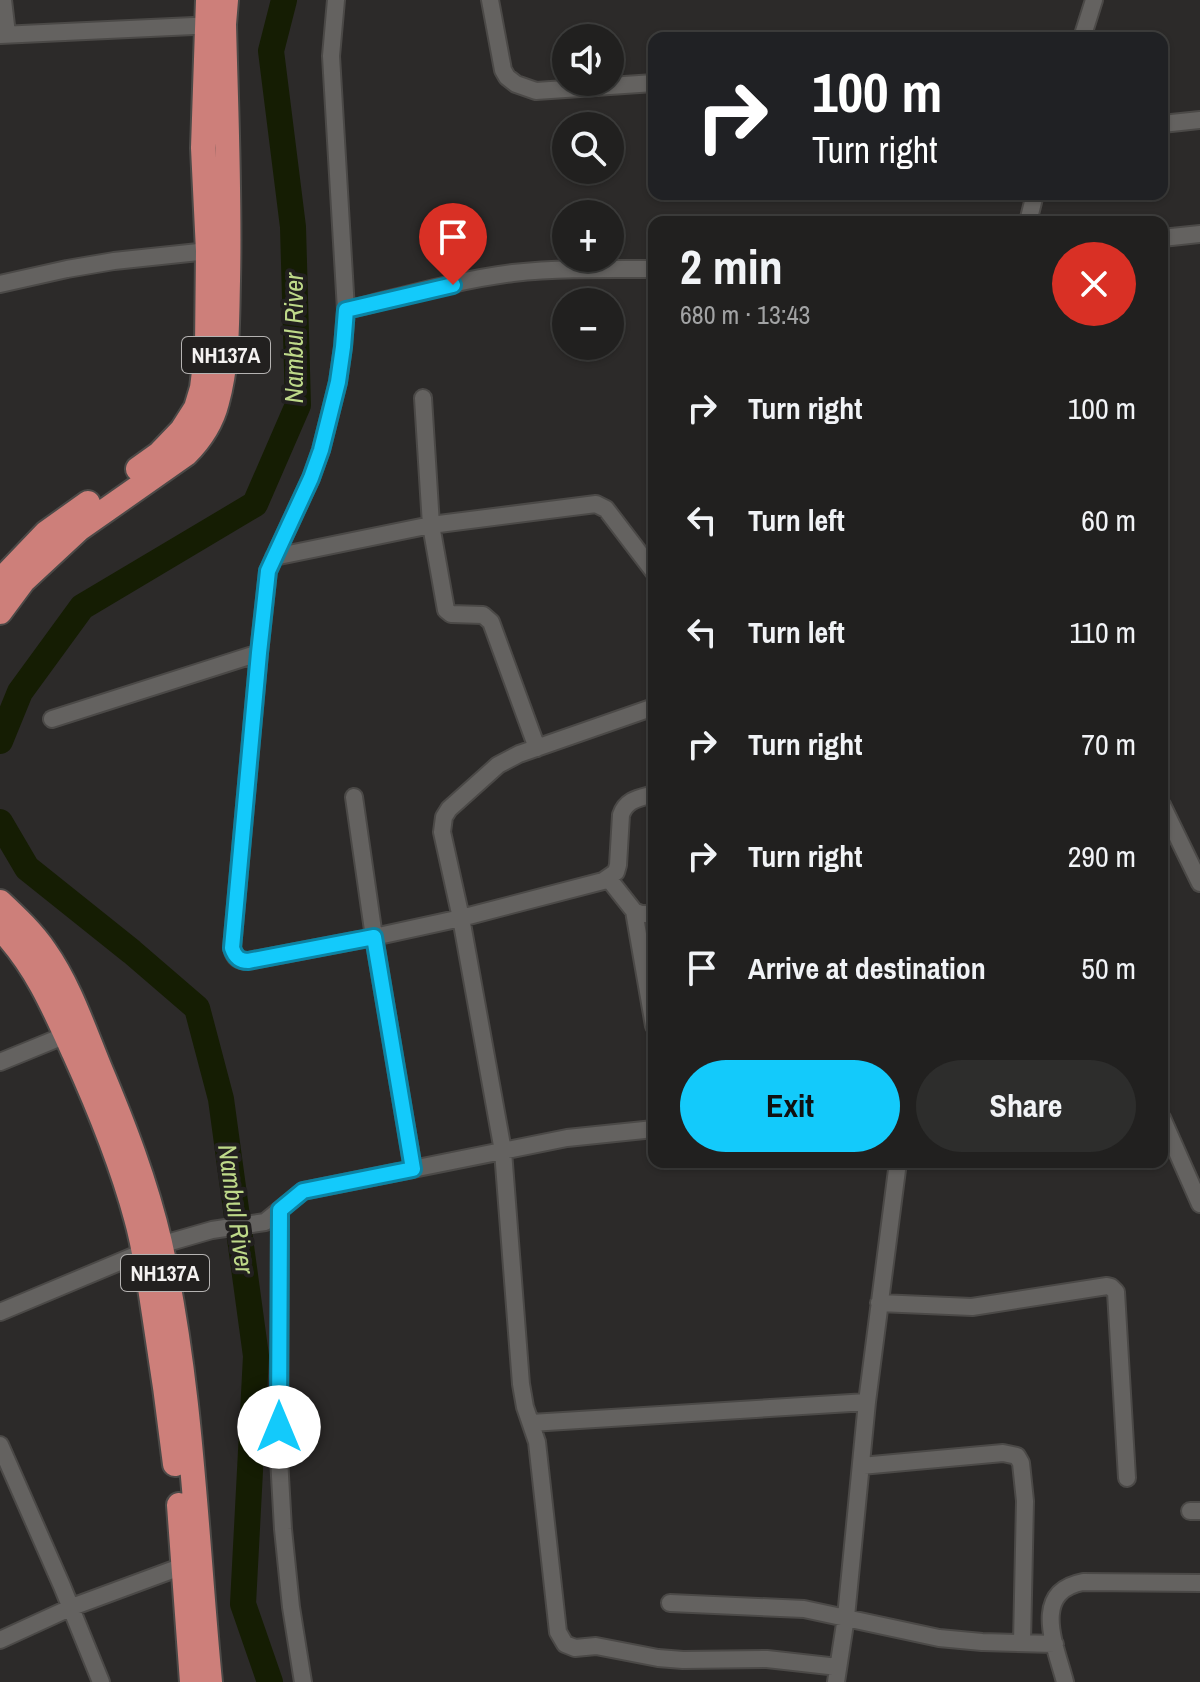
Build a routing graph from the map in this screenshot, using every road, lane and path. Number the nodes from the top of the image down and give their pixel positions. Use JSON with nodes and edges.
{"nodes":[{"id":1,"x":3,"y":0,"type":"edge"},
{"id":2,"x":208,"y":0,"type":"edge"},
{"id":3,"x":336,"y":0,"type":"edge"},
{"id":4,"x":490,"y":0,"type":"edge"},
{"id":5,"x":1094,"y":0,"type":"edge"},
{"id":6,"x":219,"y":16,"type":"edge"},
{"id":7,"x":1084,"y":32,"type":"edge"},
{"id":8,"x":3,"y":34,"type":"edge"},
{"id":9,"x":648,"y":83,"type":"edge"},
{"id":10,"x":1200,"y":120,"type":"edge"},
{"id":11,"x":1168,"y":123,"type":"edge"},
{"id":12,"x":1200,"y":234,"type":"edge"},
{"id":13,"x":1168,"y":237,"type":"edge"},
{"id":14,"x":208,"y":251,"type":"junction"},
{"id":15,"x":648,"y":269,"type":"edge"},
{"id":16,"x":0,"y":284,"type":"edge"},
{"id":17,"x":346,"y":310,"type":"junction"},
{"id":18,"x":423,"y":398,"type":"dead end"},
{"id":19,"x":431,"y":525,"type":"junction"},
{"id":20,"x":274,"y":557,"type":"junction"},
{"id":21,"x":648,"y":564,"type":"edge"},
{"id":22,"x":0,"y":581,"type":"edge"},
{"id":23,"x":0,"y":612,"type":"edge"},
{"id":24,"x":259,"y":653,"type":"junction"},
{"id":25,"x":648,"y":709,"type":"edge"},
{"id":26,"x":52,"y":719,"type":"dead end"},
{"id":27,"x":537,"y":748,"type":"junction"},
{"id":28,"x":648,"y":796,"type":"edge"},
{"id":29,"x":354,"y":797,"type":"dead end"},
{"id":30,"x":1168,"y":817,"type":"edge"},
{"id":31,"x":608,"y":878,"type":"junction"},
{"id":32,"x":1200,"y":883,"type":"edge"},
{"id":33,"x":0,"y":902,"type":"edge"},
{"id":34,"x":634,"y":911,"type":"junction"},
{"id":35,"x":648,"y":914,"type":"edge"},
{"id":36,"x":461,"y":918,"type":"junction"},
{"id":37,"x":0,"y":928,"type":"edge"},
{"id":38,"x":374,"y":937,"type":"junction"},
{"id":39,"x":648,"y":992,"type":"edge"},
{"id":40,"x":66,"y":1035,"type":"junction"},
{"id":41,"x":0,"y":1062,"type":"edge"},
{"id":42,"x":648,"y":1130,"type":"edge"},
{"id":43,"x":1168,"y":1132,"type":"edge"},
{"id":44,"x":503,"y":1151,"type":"junction"},
{"id":45,"x":897,"y":1168,"type":"edge"},
{"id":46,"x":413,"y":1169,"type":"junction"},
{"id":47,"x":1200,"y":1204,"type":"edge"},
{"id":48,"x":280,"y":1210,"type":"junction"},
{"id":49,"x":152,"y":1249,"type":"junction"},
{"id":50,"x":879,"y":1303,"type":"junction"},
{"id":51,"x":0,"y":1312,"type":"edge"},
{"id":52,"x":867,"y":1402,"type":"junction"},
{"id":53,"x":531,"y":1423,"type":"junction"},
{"id":54,"x":0,"y":1445,"type":"edge"},
{"id":55,"x":861,"y":1466,"type":"junction"},
{"id":56,"x":1127,"y":1478,"type":"dead end"},
{"id":57,"x":183,"y":1566,"type":"junction"},
{"id":58,"x":1200,"y":1583,"type":"edge"},
{"id":59,"x":670,"y":1603,"type":"dead end"},
{"id":60,"x":72,"y":1607,"type":"junction"},
{"id":61,"x":846,"y":1617,"type":"junction"},
{"id":62,"x":0,"y":1640,"type":"edge"},
{"id":63,"x":1022,"y":1643,"type":"junction"},
{"id":64,"x":1055,"y":1644,"type":"junction"},
{"id":65,"x":837,"y":1674,"type":"edge"},
{"id":66,"x":101,"y":1682,"type":"edge"},
{"id":67,"x":192,"y":1682,"type":"edge"},
{"id":68,"x":210,"y":1682,"type":"edge"},
{"id":69,"x":303,"y":1682,"type":"edge"},
{"id":70,"x":1065,"y":1682,"type":"edge"}],
"edges":[{"from":1,"to":8,"type":"street"},
{"from":2,"to":6,"type":"highway","number":"NH137A"},
{"from":3,"to":17,"type":"street"},
{"from":4,"to":9,"type":"street"},
{"from":5,"to":7,"type":"street"},
{"from":6,"to":8,"type":"street"},
{"from":6,"to":14,"type":"highway","number":"NH137A"},
{"from":6,"to":23,"type":"highway","number":"NH137A"},
{"from":10,"to":11,"type":"street"},
{"from":12,"to":13,"type":"street"},
{"from":14,"to":16,"type":"street"},
{"from":14,"to":22,"type":"highway","number":"NH137A"},
{"from":15,"to":17,"type":"street"},
{"from":17,"to":20,"type":"street"},
{"from":18,"to":19,"type":"street"},
{"from":19,"to":20,"type":"street"},
{"from":19,"to":21,"type":"street"},
{"from":19,"to":27,"type":"street"},
{"from":20,"to":24,"type":"street"},
{"from":24,"to":26,"type":"street"},
{"from":24,"to":38,"type":"street"},
{"from":25,"to":27,"type":"street"},
{"from":27,"to":36,"type":"street"},
{"from":28,"to":31,"type":"street"},
{"from":29,"to":38,"type":"street"},
{"from":30,"to":32,"type":"street"},
{"from":31,"to":34,"type":"street"},
{"from":31,"to":36,"type":"street"},
{"from":33,"to":49,"type":"highway","number":"NH137A"},
{"from":34,"to":35,"type":"street"},
{"from":34,"to":39,"type":"street"},
{"from":36,"to":38,"type":"street"},
{"from":36,"to":44,"type":"street"},
{"from":37,"to":40,"type":"highway","number":"NH137A"},
{"from":38,"to":46,"type":"street"},
{"from":40,"to":41,"type":"street"},
{"from":40,"to":49,"type":"highway","number":"NH137A"},
{"from":42,"to":44,"type":"street"},
{"from":43,"to":47,"type":"street"},
{"from":44,"to":46,"type":"street"},
{"from":44,"to":53,"type":"street"},
{"from":45,"to":50,"type":"street"},
{"from":46,"to":48,"type":"street"},
{"from":48,"to":49,"type":"street"},
{"from":48,"to":69,"type":"street"},
{"from":49,"to":51,"type":"street"},
{"from":49,"to":57,"type":"highway","number":"NH137A"},
{"from":49,"to":68,"type":"highway","number":"NH137A"},
{"from":50,"to":52,"type":"street"},
{"from":50,"to":56,"type":"street"},
{"from":52,"to":53,"type":"street"},
{"from":52,"to":55,"type":"street"},
{"from":53,"to":65,"type":"street"},
{"from":54,"to":60,"type":"street"},
{"from":55,"to":61,"type":"street"},
{"from":55,"to":63,"type":"street"},
{"from":57,"to":60,"type":"street"},
{"from":57,"to":67,"type":"highway","number":"NH137A"},
{"from":58,"to":64,"type":"street"},
{"from":59,"to":61,"type":"street"},
{"from":60,"to":62,"type":"street"},
{"from":60,"to":66,"type":"street"},
{"from":61,"to":63,"type":"street"},
{"from":61,"to":65,"type":"street"},
{"from":63,"to":64,"type":"street"},
{"from":64,"to":70,"type":"street"}]}
